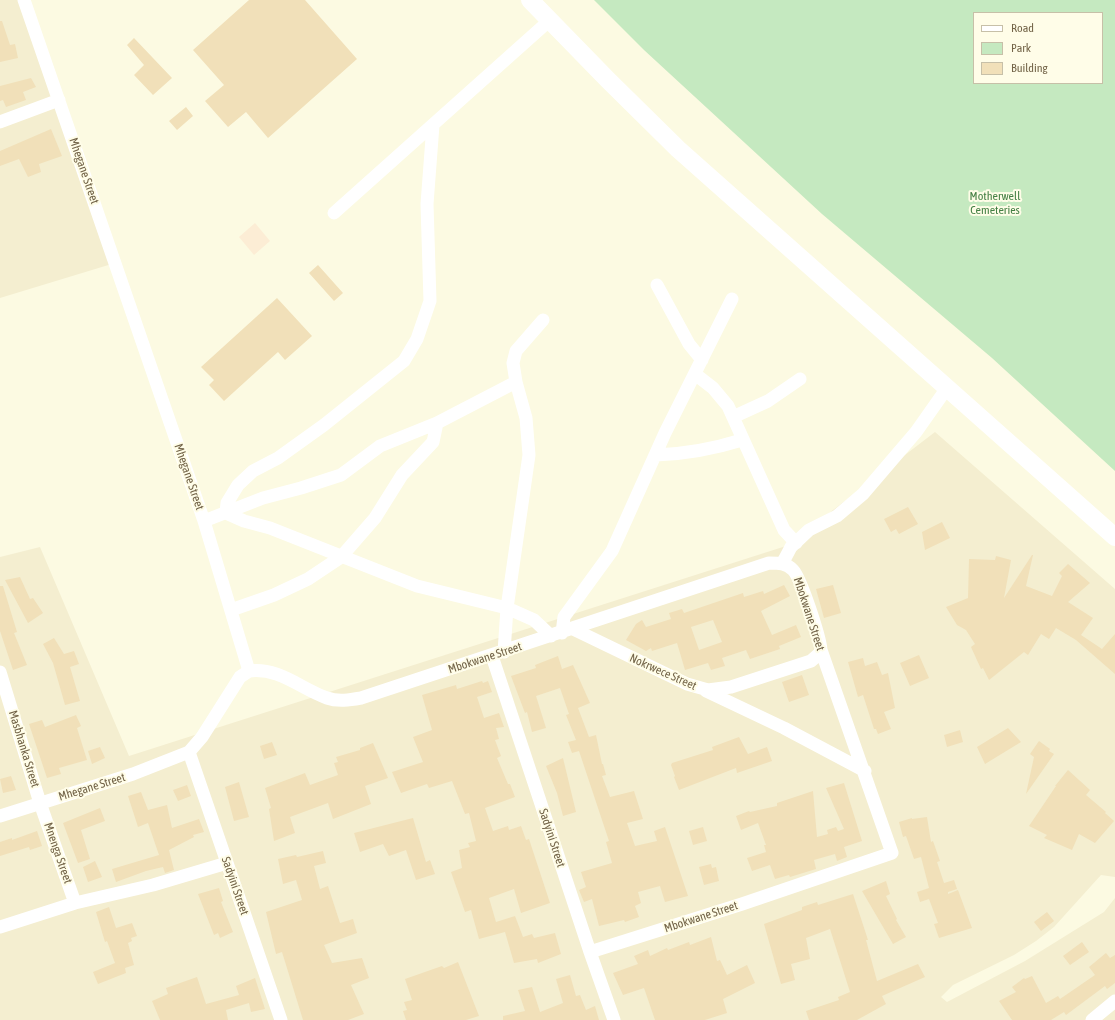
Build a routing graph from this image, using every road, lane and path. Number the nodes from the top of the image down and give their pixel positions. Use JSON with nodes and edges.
{"nodes":[{"id":1,"x":24,"y":0,"type":"edge"},
{"id":2,"x":530,"y":0,"type":"edge"},
{"id":3,"x":550,"y":20,"type":"junction"},
{"id":4,"x":59,"y":100,"type":"junction"},
{"id":5,"x":0,"y":122,"type":"edge"},
{"id":6,"x":433,"y":125,"type":"junction"},
{"id":7,"x":334,"y":213,"type":"dead end"},
{"id":8,"x":657,"y":285,"type":"dead end"},
{"id":9,"x":732,"y":299,"type":"dead end"},
{"id":10,"x":543,"y":320,"type":"dead end"},
{"id":11,"x":702,"y":360,"type":"junction"},
{"id":12,"x":695,"y":374,"type":"junction"},
{"id":13,"x":800,"y":379,"type":"dead end"},
{"id":14,"x":516,"y":382,"type":"junction"},
{"id":15,"x":947,"y":388,"type":"junction"},
{"id":16,"x":733,"y":417,"type":"junction"},
{"id":17,"x":437,"y":423,"type":"junction"},
{"id":18,"x":742,"y":440,"type":"junction"},
{"id":19,"x":656,"y":455,"type":"junction"},
{"id":20,"x":226,"y":513,"type":"junction"},
{"id":21,"x":204,"y":522,"type":"junction"},
{"id":22,"x":1115,"y":537,"type":"edge"},
{"id":23,"x":796,"y":543,"type":"junction"},
{"id":24,"x":341,"y":557,"type":"junction"},
{"id":25,"x":782,"y":564,"type":"junction"},
{"id":26,"x":507,"y":608,"type":"junction"},
{"id":27,"x":231,"y":610,"type":"junction"},
{"id":28,"x":562,"y":633,"type":"junction"},
{"id":29,"x":821,"y":650,"type":"junction"},
{"id":30,"x":498,"y":654,"type":"junction"},
{"id":31,"x":249,"y":671,"type":"junction"},
{"id":32,"x":0,"y":672,"type":"edge"},
{"id":33,"x":700,"y":689,"type":"junction"},
{"id":34,"x":189,"y":752,"type":"junction"},
{"id":35,"x":865,"y":771,"type":"junction"},
{"id":36,"x":40,"y":803,"type":"junction"},
{"id":37,"x":0,"y":816,"type":"edge"},
{"id":38,"x":227,"y":863,"type":"junction"},
{"id":39,"x":75,"y":903,"type":"junction"},
{"id":40,"x":0,"y":927,"type":"edge"},
{"id":41,"x":590,"y":952,"type":"junction"},
{"id":42,"x":1115,"y":1001,"type":"edge"},
{"id":43,"x":281,"y":1020,"type":"edge"},
{"id":44,"x":614,"y":1020,"type":"edge"},
{"id":45,"x":1092,"y":1020,"type":"edge"}],
"edges":[{"from":1,"to":4,"type":"street","name":"Mhegane Street"},
{"from":2,"to":3,"type":"main road"},
{"from":3,"to":6,"type":"street"},
{"from":3,"to":15,"type":"main road"},
{"from":4,"to":5,"type":"street"},
{"from":4,"to":21,"type":"street","name":"Mhegane Street"},
{"from":6,"to":7,"type":"street"},
{"from":6,"to":20,"type":"street"},
{"from":8,"to":11,"type":"street"},
{"from":9,"to":11,"type":"street"},
{"from":10,"to":14,"type":"street"},
{"from":11,"to":12,"type":"street"},
{"from":12,"to":16,"type":"street"},
{"from":12,"to":19,"type":"street"},
{"from":13,"to":16,"type":"street"},
{"from":14,"to":17,"type":"street"},
{"from":14,"to":26,"type":"street"},
{"from":15,"to":22,"type":"main road"},
{"from":15,"to":23,"type":"street"},
{"from":16,"to":18,"type":"street"},
{"from":17,"to":20,"type":"street"},
{"from":17,"to":24,"type":"street"},
{"from":18,"to":19,"type":"street"},
{"from":18,"to":23,"type":"street"},
{"from":19,"to":28,"type":"street"},
{"from":20,"to":21,"type":"street"},
{"from":20,"to":24,"type":"street","name":"Nokrwece Street"},
{"from":21,"to":27,"type":"street","name":"Mhegane Street"},
{"from":23,"to":25,"type":"street"},
{"from":24,"to":26,"type":"street","name":"Nokrwece Street"},
{"from":24,"to":27,"type":"street"},
{"from":25,"to":28,"type":"street","name":"Mbokwane Street"},
{"from":25,"to":29,"type":"street","name":"Mbokwane Street"},
{"from":26,"to":28,"type":"street","name":"Nokrwece Street"},
{"from":26,"to":30,"type":"street"},
{"from":27,"to":31,"type":"street","name":"Mhegane Street"},
{"from":28,"to":30,"type":"street","name":"Mbokwane Street"},
{"from":28,"to":33,"type":"street","name":"Nokrwece Street"},
{"from":29,"to":33,"type":"street","name":"Nokrwece Street"},
{"from":29,"to":35,"type":"street","name":"Mbokwane Street"},
{"from":30,"to":31,"type":"street","name":"Mbokwane Street"},
{"from":30,"to":41,"type":"street","name":"Sadyini Street"},
{"from":31,"to":34,"type":"street","name":"Mhegane Street"},
{"from":32,"to":36,"type":"street","name":"Masbhanka Street"},
{"from":33,"to":35,"type":"street"},
{"from":34,"to":36,"type":"street","name":"Mhegane Street"},
{"from":34,"to":38,"type":"street","name":"Sadyini Street"},
{"from":35,"to":41,"type":"street","name":"Mbokwane Street"},
{"from":36,"to":37,"type":"street","name":"Mhegane Street"},
{"from":36,"to":39,"type":"street","name":"Mnenga Street"},
{"from":38,"to":39,"type":"street"},
{"from":38,"to":43,"type":"street","name":"Sadyini Street"},
{"from":39,"to":40,"type":"street"},
{"from":41,"to":44,"type":"street","name":"Sadyini Street"},
{"from":42,"to":45,"type":"street"}]}
